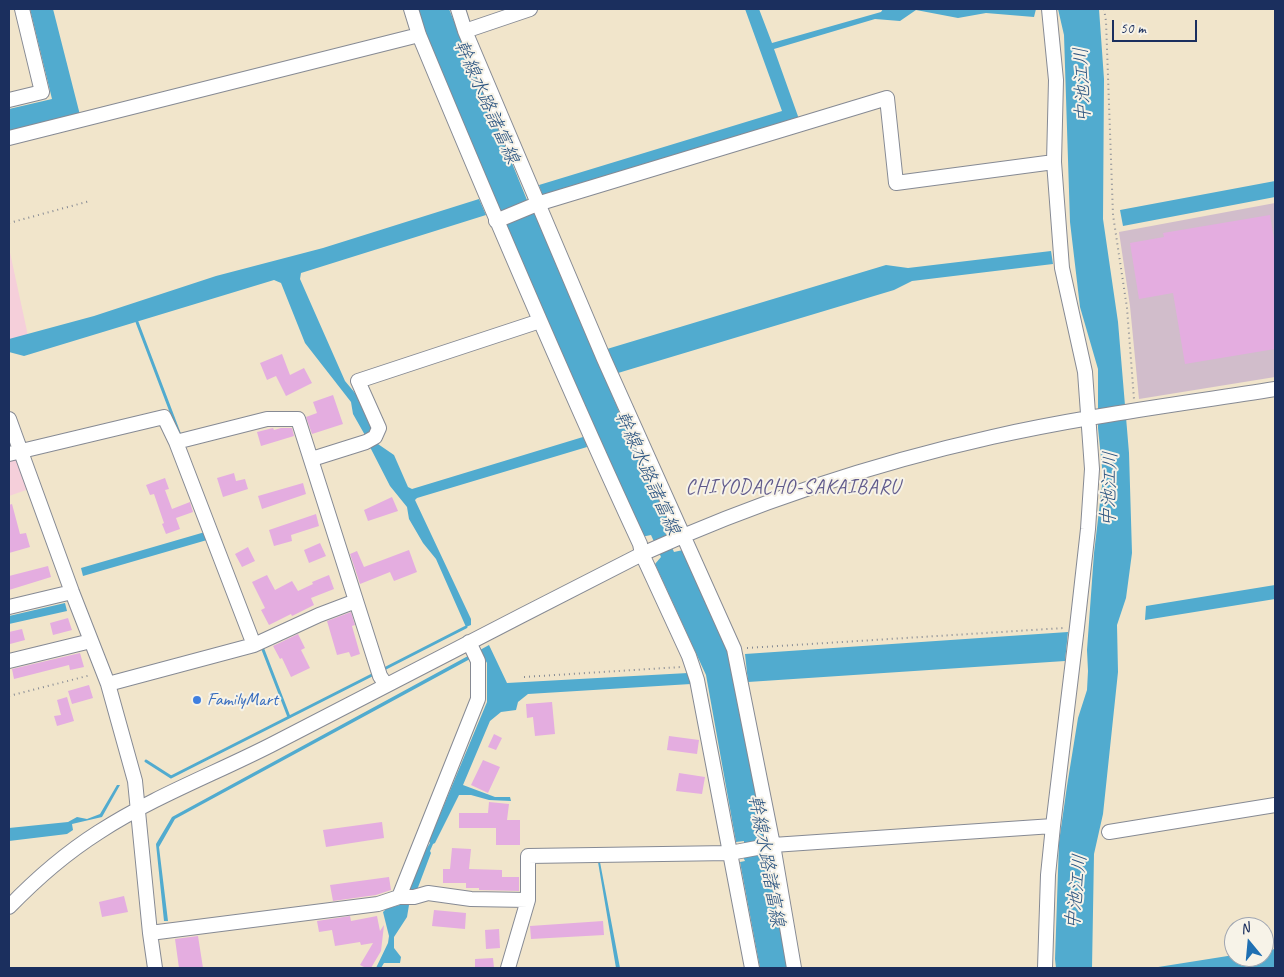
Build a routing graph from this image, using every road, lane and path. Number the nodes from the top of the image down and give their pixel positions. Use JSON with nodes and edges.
{"nodes":[{"id":1,"x":22,"y":9,"type":"edge"},
{"id":2,"x":410,"y":9,"type":"edge"},
{"id":3,"x":458,"y":9,"type":"edge"},
{"id":4,"x":530,"y":9,"type":"edge"},
{"id":5,"x":1049,"y":9,"type":"edge"},
{"id":6,"x":1104,"y":9,"type":"edge"},
{"id":7,"x":465,"y":32,"type":"junction"},
{"id":8,"x":419,"y":35,"type":"junction"},
{"id":9,"x":9,"y":100,"type":"edge"},
{"id":10,"x":9,"y":138,"type":"edge"},
{"id":11,"x":1054,"y":162,"type":"junction"},
{"id":12,"x":90,"y":201,"type":"dead end"},
{"id":13,"x":531,"y":206,"type":"junction"},
{"id":14,"x":496,"y":221,"type":"junction"},
{"id":15,"x":9,"y":223,"type":"edge"},
{"id":16,"x":540,"y":321,"type":"junction"},
{"id":17,"x":1275,"y":389,"type":"edge"},
{"id":18,"x":1135,"y":412,"type":"junction"},
{"id":19,"x":9,"y":419,"type":"edge"},
{"id":20,"x":1089,"y":419,"type":"junction"},
{"id":21,"x":182,"y":441,"type":"junction"},
{"id":22,"x":15,"y":452,"type":"edge"},
{"id":23,"x":312,"y":459,"type":"junction"},
{"id":24,"x":677,"y":539,"type":"junction"},
{"id":25,"x":642,"y":554,"type":"junction"},
{"id":26,"x":72,"y":592,"type":"junction"},
{"id":27,"x":356,"y":601,"type":"junction"},
{"id":28,"x":9,"y":607,"type":"edge"},
{"id":29,"x":1077,"y":627,"type":"junction"},
{"id":30,"x":91,"y":641,"type":"junction"},
{"id":31,"x":469,"y":642,"type":"junction"},
{"id":32,"x":259,"y":643,"type":"junction"},
{"id":33,"x":734,"y":649,"type":"junction"},
{"id":34,"x":9,"y":661,"type":"edge"},
{"id":35,"x":695,"y":673,"type":"junction"},
{"id":36,"x":524,"y":677,"type":"dead end"},
{"id":37,"x":105,"y":678,"type":"junction"},
{"id":38,"x":386,"y":685,"type":"junction"},
{"id":39,"x":9,"y":696,"type":"edge"},
{"id":40,"x":1275,"y":804,"type":"edge"},
{"id":41,"x":139,"y":809,"type":"junction"},
{"id":42,"x":1052,"y":826,"type":"junction"},
{"id":43,"x":1110,"y":832,"type":"dead end"},
{"id":44,"x":768,"y":846,"type":"junction"},
{"id":45,"x":734,"y":852,"type":"junction"},
{"id":46,"x":399,"y":897,"type":"junction"},
{"id":47,"x":528,"y":900,"type":"junction"},
{"id":48,"x":9,"y":907,"type":"edge"},
{"id":49,"x":150,"y":933,"type":"junction"},
{"id":50,"x":155,"y":968,"type":"edge"},
{"id":51,"x":508,"y":968,"type":"edge"},
{"id":52,"x":752,"y":968,"type":"edge"},
{"id":53,"x":794,"y":968,"type":"edge"},
{"id":54,"x":1045,"y":968,"type":"edge"}],
"edges":[{"from":1,"to":9,"type":"street"},
{"from":2,"to":8,"type":"street"},
{"from":3,"to":7,"type":"street"},
{"from":4,"to":7,"type":"street"},
{"from":5,"to":11,"type":"street"},
{"from":6,"to":18,"type":"path"},
{"from":7,"to":13,"type":"street"},
{"from":8,"to":10,"type":"street"},
{"from":8,"to":14,"type":"street"},
{"from":11,"to":13,"type":"street"},
{"from":11,"to":20,"type":"street"},
{"from":12,"to":15,"type":"path"},
{"from":13,"to":14,"type":"street"},
{"from":13,"to":24,"type":"street"},
{"from":14,"to":16,"type":"street"},
{"from":16,"to":23,"type":"street"},
{"from":16,"to":25,"type":"street"},
{"from":17,"to":18,"type":"street"},
{"from":18,"to":20,"type":"street"},
{"from":19,"to":22,"type":"street"},
{"from":20,"to":24,"type":"street"},
{"from":20,"to":29,"type":"street"},
{"from":21,"to":22,"type":"street"},
{"from":21,"to":23,"type":"street"},
{"from":21,"to":32,"type":"street"},
{"from":22,"to":26,"type":"street"},
{"from":23,"to":27,"type":"street"},
{"from":24,"to":25,"type":"street"},
{"from":24,"to":33,"type":"street"},
{"from":25,"to":31,"type":"street"},
{"from":25,"to":35,"type":"street"},
{"from":26,"to":28,"type":"street"},
{"from":26,"to":30,"type":"street"},
{"from":27,"to":32,"type":"street"},
{"from":27,"to":38,"type":"street"},
{"from":29,"to":33,"type":"path"},
{"from":29,"to":42,"type":"street"},
{"from":30,"to":34,"type":"street"},
{"from":30,"to":37,"type":"street"},
{"from":31,"to":38,"type":"street"},
{"from":31,"to":46,"type":"street"},
{"from":32,"to":37,"type":"street"},
{"from":33,"to":44,"type":"street"},
{"from":35,"to":36,"type":"path"},
{"from":35,"to":45,"type":"street"},
{"from":37,"to":39,"type":"path"},
{"from":37,"to":41,"type":"street"},
{"from":38,"to":41,"type":"street"},
{"from":40,"to":43,"type":"street"},
{"from":41,"to":48,"type":"street"},
{"from":41,"to":49,"type":"street"},
{"from":42,"to":44,"type":"street"},
{"from":42,"to":54,"type":"street"},
{"from":44,"to":45,"type":"street"},
{"from":44,"to":53,"type":"street"},
{"from":45,"to":47,"type":"street"},
{"from":45,"to":52,"type":"street"},
{"from":46,"to":47,"type":"street"},
{"from":46,"to":49,"type":"street"},
{"from":47,"to":51,"type":"street"},
{"from":49,"to":50,"type":"street"}]}
